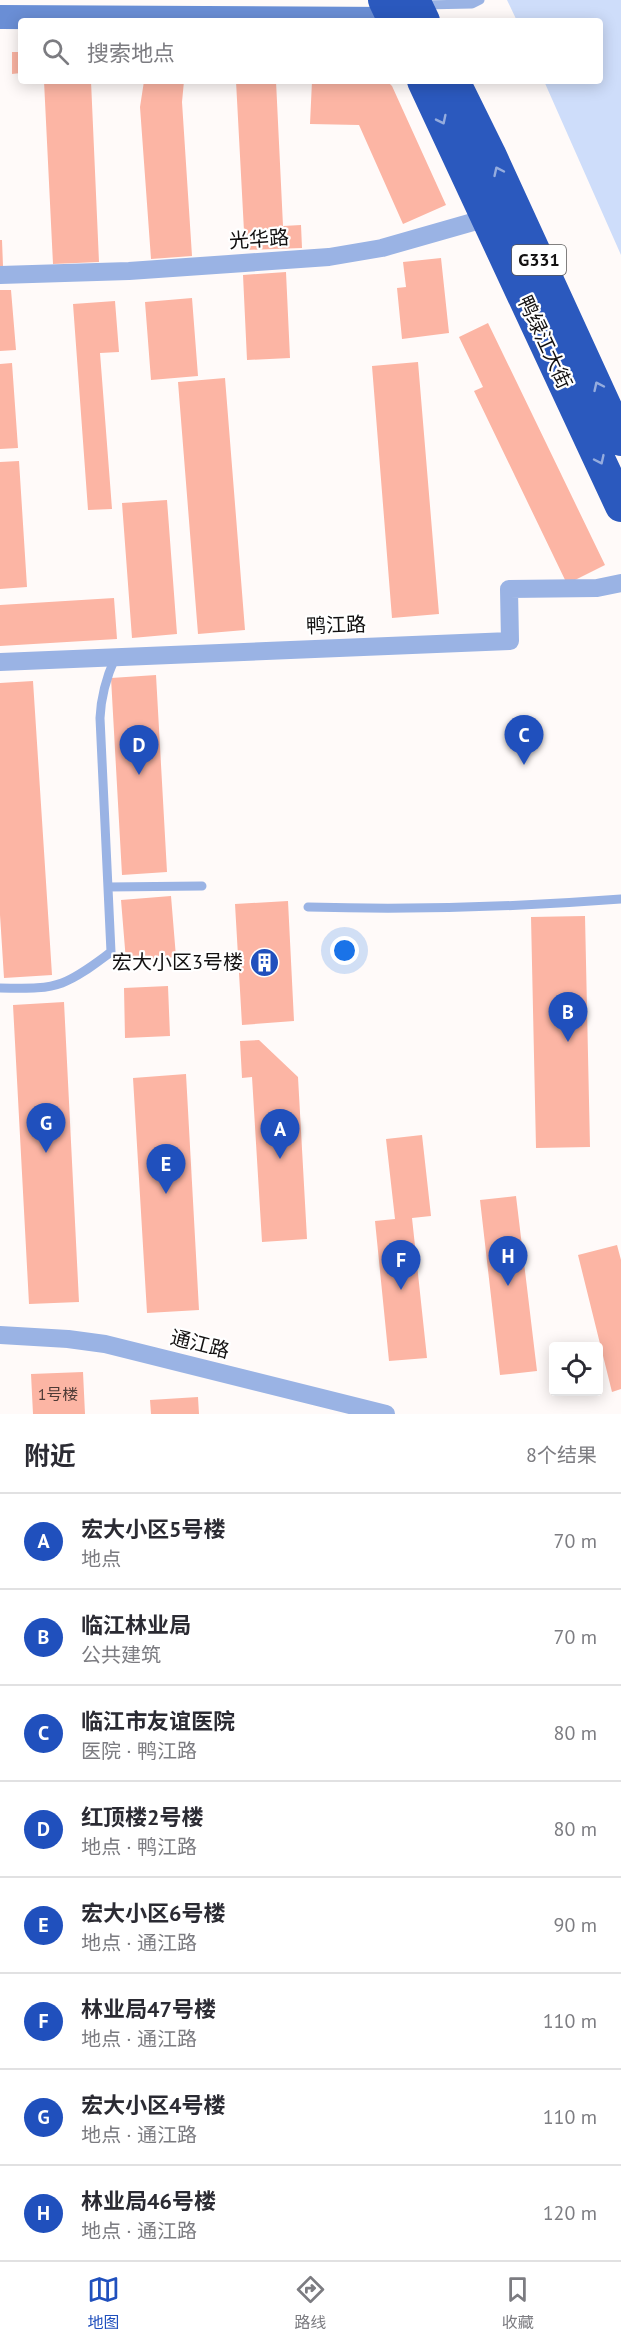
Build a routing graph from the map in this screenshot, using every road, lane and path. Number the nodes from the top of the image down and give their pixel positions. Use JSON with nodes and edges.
{"nodes":[{"id":1,"x":476,"y":2,"type":"edge"},
{"id":2,"x":403,"y":10,"type":"edge"},
{"id":3,"x":0,"y":17,"type":"edge"},
{"id":4,"x":425,"y":84,"type":"edge"},
{"id":5,"x":455,"y":84,"type":"edge"},
{"id":6,"x":502,"y":214,"type":"junction"},
{"id":7,"x":0,"y":275,"type":"edge"},
{"id":8,"x":621,"y":440,"type":"edge"},
{"id":9,"x":621,"y":506,"type":"edge"},
{"id":10,"x":621,"y":583,"type":"edge"},
{"id":11,"x":116,"y":657,"type":"junction"},
{"id":12,"x":0,"y":662,"type":"edge"},
{"id":13,"x":202,"y":886,"type":"dead end"},
{"id":14,"x":108,"y":887,"type":"junction"},
{"id":15,"x":621,"y":899,"type":"edge"},
{"id":16,"x":308,"y":907,"type":"dead end"},
{"id":17,"x":0,"y":988,"type":"edge"},
{"id":18,"x":0,"y":1335,"type":"edge"},
{"id":19,"x":386,"y":1414,"type":"edge"}],
"edges":[{"from":1,"to":2,"type":"lane"},
{"from":2,"to":3,"type":"main road"},
{"from":4,"to":6,"type":"highway","name":"鸭绿江大街","number":"G331","one_way":true},
{"from":6,"to":5,"type":"highway","name":"鸭绿江大街","number":"G331","one_way":true},
{"from":6,"to":7,"type":"street","name":"光华路"},
{"from":8,"to":6,"type":"highway","name":"鸭绿江大街","number":"G331","one_way":true},
{"from":6,"to":9,"type":"highway","name":"鸭绿江大街","number":"G331","one_way":true},
{"from":10,"to":11,"type":"street","name":"鸭江路"},
{"from":11,"to":12,"type":"street","name":"鸭江路"},
{"from":11,"to":14,"type":"lane"},
{"from":13,"to":14,"type":"lane"},
{"from":14,"to":17,"type":"lane"},
{"from":15,"to":16,"type":"lane"},
{"from":18,"to":19,"type":"street","name":"通江路"}]}
